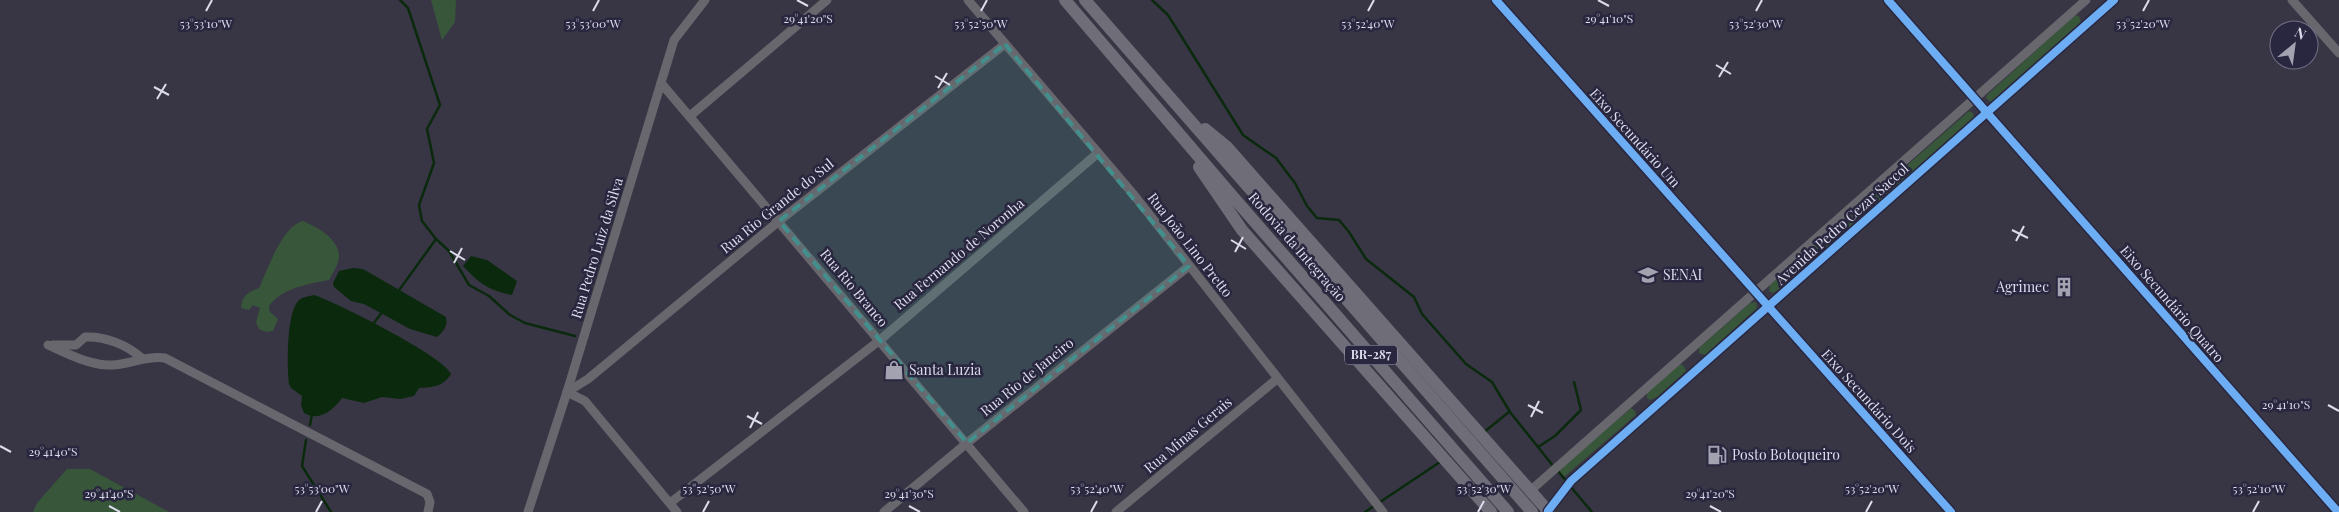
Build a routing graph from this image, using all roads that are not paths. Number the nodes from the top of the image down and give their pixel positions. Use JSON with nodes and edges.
{"nodes":[{"id":1,"x":706,"y":0,"type":"edge"},
{"id":2,"x":827,"y":0,"type":"edge"},
{"id":3,"x":968,"y":0,"type":"edge"},
{"id":4,"x":1065,"y":0,"type":"edge"},
{"id":5,"x":1085,"y":0,"type":"edge"},
{"id":6,"x":1496,"y":0,"type":"edge"},
{"id":7,"x":1888,"y":0,"type":"edge"},
{"id":8,"x":2086,"y":0,"type":"edge"},
{"id":9,"x":2114,"y":0,"type":"edge"},
{"id":10,"x":2292,"y":0,"type":"edge"},
{"id":11,"x":1005,"y":44,"type":"junction"},
{"id":12,"x":2339,"y":53,"type":"edge"},
{"id":13,"x":661,"y":83,"type":"junction"},
{"id":14,"x":1974,"y":99,"type":"junction"},
{"id":15,"x":1184,"y":113,"type":"junction"},
{"id":16,"x":1986,"y":113,"type":"junction"},
{"id":17,"x":690,"y":116,"type":"junction"},
{"id":18,"x":1172,"y":124,"type":"junction"},
{"id":19,"x":1098,"y":154,"type":"junction"},
{"id":20,"x":779,"y":221,"type":"junction"},
{"id":21,"x":1189,"y":266,"type":"junction"},
{"id":22,"x":1756,"y":292,"type":"junction"},
{"id":23,"x":1768,"y":306,"type":"junction"},
{"id":24,"x":880,"y":340,"type":"junction"},
{"id":25,"x":143,"y":359,"type":"junction"},
{"id":26,"x":1277,"y":379,"type":"junction"},
{"id":27,"x":567,"y":392,"type":"junction"},
{"id":28,"x":967,"y":443,"type":"junction"},
{"id":29,"x":1530,"y":491,"type":"junction"},
{"id":30,"x":670,"y":503,"type":"junction"},
{"id":31,"x":428,"y":512,"type":"edge"},
{"id":32,"x":528,"y":512,"type":"edge"},
{"id":33,"x":677,"y":512,"type":"edge"},
{"id":34,"x":884,"y":512,"type":"edge"},
{"id":35,"x":1024,"y":512,"type":"edge"},
{"id":36,"x":1116,"y":512,"type":"edge"},
{"id":37,"x":1383,"y":512,"type":"edge"},
{"id":38,"x":1491,"y":512,"type":"edge"},
{"id":39,"x":1508,"y":512,"type":"edge"},
{"id":40,"x":1513,"y":512,"type":"edge"},
{"id":41,"x":1532,"y":512,"type":"edge"},
{"id":42,"x":1548,"y":512,"type":"edge"},
{"id":43,"x":1951,"y":512,"type":"edge"},
{"id":44,"x":2338,"y":512,"type":"edge"}],
"edges":[{"from":1,"to":13,"type":"street","name":"Rua Pedro Luiz da Silva"},
{"from":2,"to":17,"type":"street"},
{"from":3,"to":11,"type":"street","name":"Rua João Lino Pretto"},
{"from":4,"to":18,"type":"highway","name":"Rodovia da Integração","number":"BR-287"},
{"from":5,"to":15,"type":"highway","name":"Rodovia da Integração","number":"BR-287"},
{"from":6,"to":22,"type":"street","name":"Eixo Secundário Um"},
{"from":7,"to":14,"type":"street","name":"Eixo Secundário Quatro"},
{"from":8,"to":14,"type":"street","name":"Avenida Pedro Cezar Saccol"},
{"from":9,"to":16,"type":"street","name":"Avenida Pedro Cezar Saccol"},
{"from":10,"to":12,"type":"street"},
{"from":11,"to":19,"type":"street","name":"Rua João Lino Pretto"},
{"from":11,"to":20,"type":"street","name":"Rua Rio Grande do Sul"},
{"from":13,"to":17,"type":"street","name":"Rua Rio Branco"},
{"from":13,"to":27,"type":"street","name":"Rua Pedro Luiz da Silva"},
{"from":14,"to":16,"type":"street","name":"Eixo Secundário Quatro"},
{"from":14,"to":22,"type":"street","name":"Avenida Pedro Cezar Saccol"},
{"from":15,"to":29,"type":"highway","number":"BR-287"},
{"from":15,"to":41,"type":"highway","name":"Rodovia da Integração","number":"BR-287"},
{"from":16,"to":23,"type":"street","name":"Avenida Pedro Cezar Saccol"},
{"from":16,"to":44,"type":"street","name":"Eixo Secundário Quatro"},
{"from":17,"to":20,"type":"street","name":"Rua Rio Branco"},
{"from":18,"to":38,"type":"highway","number":"BR-287"},
{"from":18,"to":39,"type":"highway","name":"Rodovia da Integração","number":"BR-287"},
{"from":19,"to":21,"type":"street","name":"Rua João Lino Pretto"},
{"from":19,"to":24,"type":"street","name":"Rua Fernando de Noronha"},
{"from":20,"to":24,"type":"street","name":"Rua Rio Branco"},
{"from":20,"to":27,"type":"street","name":"Rua Rio Grande do Sul"},
{"from":21,"to":26,"type":"street","name":"Rua João Lino Pretto"},
{"from":21,"to":28,"type":"street","name":"Rua Rio de Janeiro"},
{"from":22,"to":23,"type":"street","name":"Eixo Secundário Um"},
{"from":22,"to":29,"type":"street","name":"Avenida Pedro Cezar Saccol"},
{"from":23,"to":42,"type":"street","name":"Avenida Pedro Cezar Saccol"},
{"from":23,"to":43,"type":"street","name":"Eixo Secundário Dois"},
{"from":24,"to":28,"type":"street","name":"Rua Rio Branco"},
{"from":24,"to":30,"type":"street","name":"Rua Fernando de Noronha"},
{"from":25,"to":25,"type":"street"},
{"from":25,"to":31,"type":"street"},
{"from":26,"to":36,"type":"street","name":"Rua Minas Gerais"},
{"from":26,"to":37,"type":"street","name":"Rua João Lino Pretto"},
{"from":27,"to":30,"type":"street"},
{"from":27,"to":32,"type":"street","name":"Rua Pedro Luiz da Silva"},
{"from":28,"to":34,"type":"street","name":"Rua Rio de Janeiro"},
{"from":28,"to":35,"type":"street","name":"Rua Rio Branco"},
{"from":29,"to":40,"type":"highway"},
{"from":29,"to":42,"type":"highway","number":"BR-287"},
{"from":30,"to":33,"type":"street"}]}
